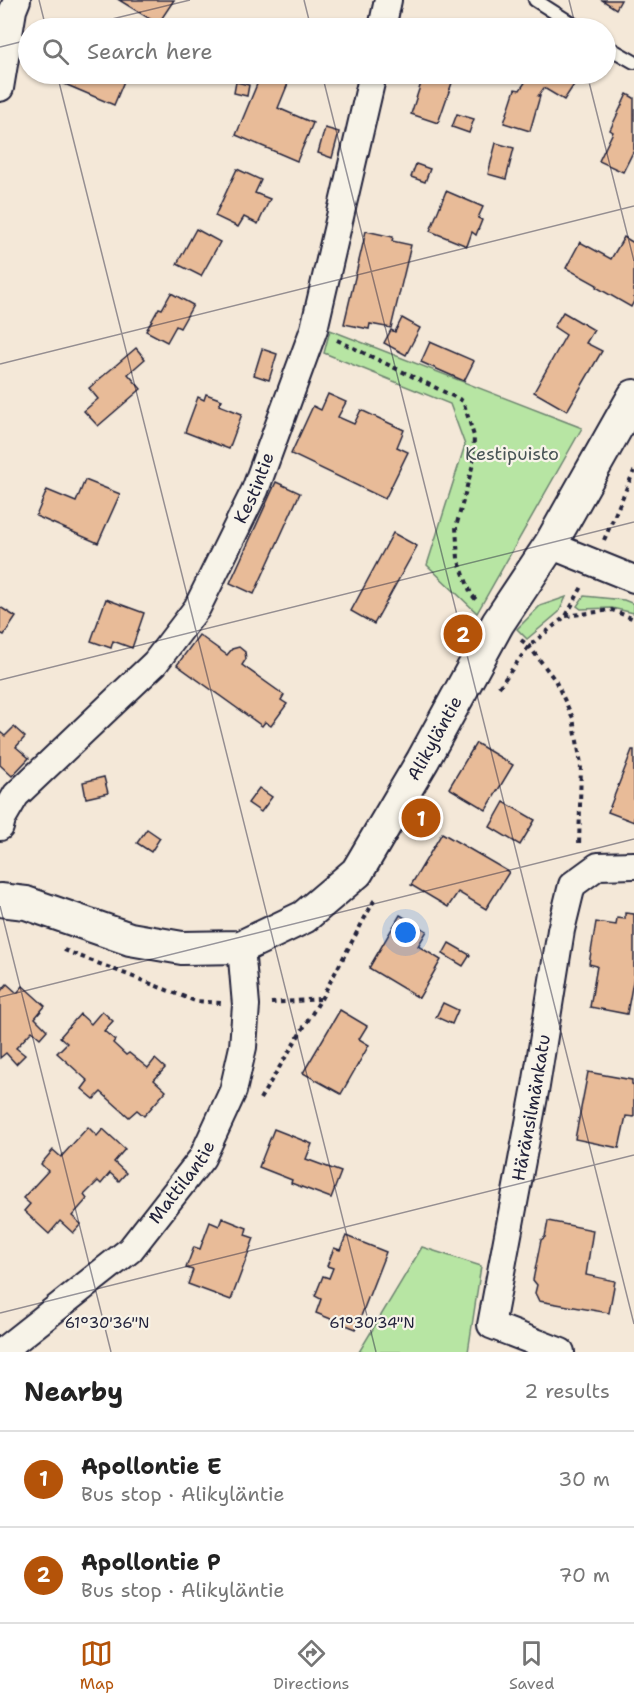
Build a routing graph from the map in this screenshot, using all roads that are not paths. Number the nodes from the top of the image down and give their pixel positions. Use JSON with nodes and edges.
{"nodes":[{"id":1,"x":17,"y":0,"type":"edge"},
{"id":2,"x":388,"y":0,"type":"edge"},
{"id":3,"x":535,"y":0,"type":"edge"},
{"id":4,"x":384,"y":18,"type":"edge"},
{"id":5,"x":563,"y":18,"type":"edge"},
{"id":6,"x":616,"y":52,"type":"edge"},
{"id":7,"x":634,"y":62,"type":"edge"},
{"id":8,"x":371,"y":84,"type":"edge"},
{"id":9,"x":0,"y":88,"type":"edge"},
{"id":10,"x":634,"y":396,"type":"edge"},
{"id":11,"x":550,"y":545,"type":"junction"},
{"id":12,"x":634,"y":579,"type":"edge"},
{"id":13,"x":0,"y":827,"type":"edge"},
{"id":14,"x":634,"y":865,"type":"edge"},
{"id":15,"x":0,"y":900,"type":"edge"},
{"id":16,"x":241,"y":947,"type":"junction"},
{"id":17,"x":1,"y":1352,"type":"edge"},
{"id":18,"x":561,"y":1352,"type":"edge"}],
"edges":[{"from":1,"to":9,"type":"street"},
{"from":2,"to":4,"type":"street"},
{"from":3,"to":5,"type":"lane"},
{"from":6,"to":7,"type":"lane"},
{"from":8,"to":13,"type":"street","name":"Kestintie"},
{"from":10,"to":11,"type":"street","name":"Alikyläntie"},
{"from":11,"to":12,"type":"street"},
{"from":11,"to":16,"type":"street","name":"Alikyläntie"},
{"from":14,"to":18,"type":"street","name":"Häränsilmänkatu"},
{"from":15,"to":16,"type":"street","name":"Alikyläntie"},
{"from":16,"to":17,"type":"street","name":"Mattilantie"}]}
